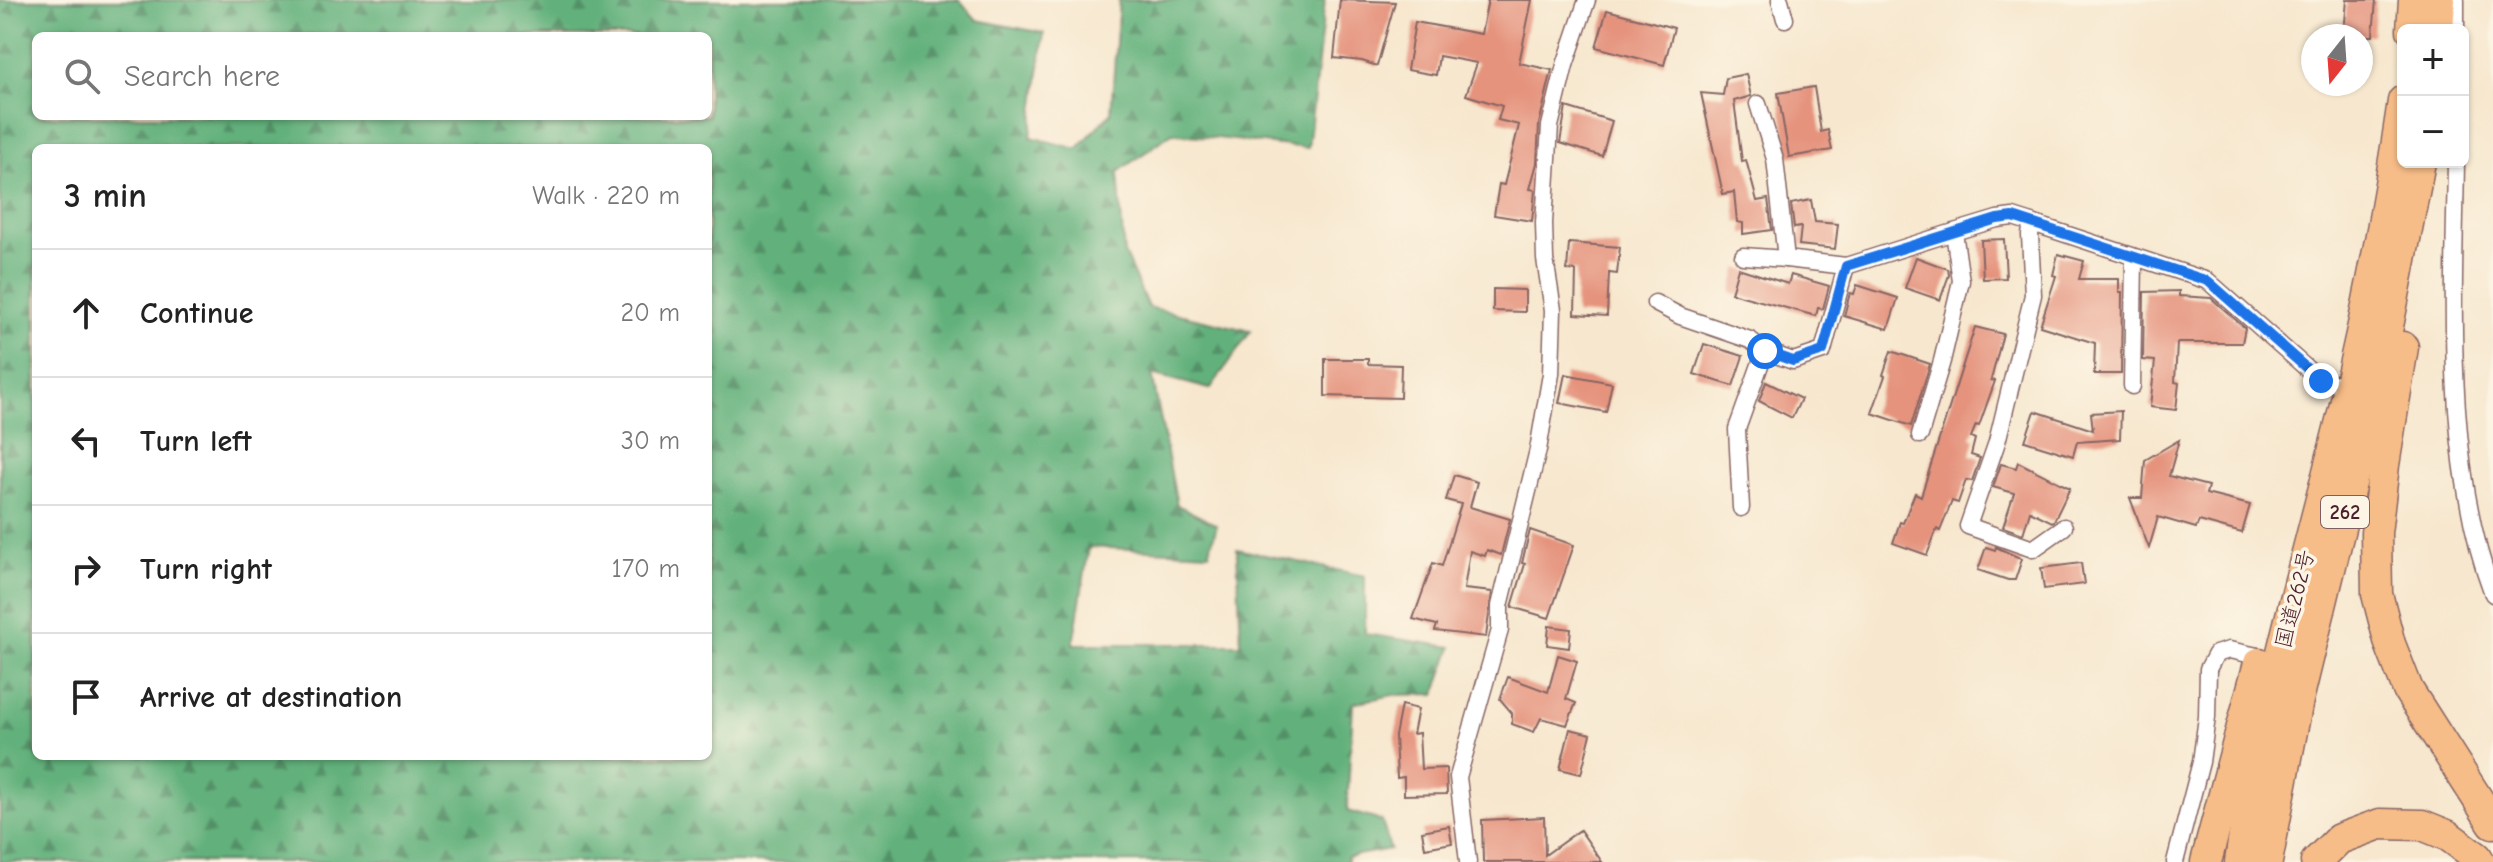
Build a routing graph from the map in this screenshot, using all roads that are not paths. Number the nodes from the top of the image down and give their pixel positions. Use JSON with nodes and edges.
{"nodes":[{"id":1,"x":1587,"y":0,"type":"edge"},
{"id":2,"x":1780,"y":0,"type":"edge"},
{"id":3,"x":2414,"y":0,"type":"edge"},
{"id":4,"x":2440,"y":0,"type":"edge"},
{"id":5,"x":2456,"y":0,"type":"edge"},
{"id":6,"x":1785,"y":19,"type":"dead end"},
{"id":7,"x":2412,"y":24,"type":"edge"},
{"id":8,"x":2438,"y":24,"type":"edge"},
{"id":9,"x":2456,"y":24,"type":"edge"},
{"id":10,"x":1758,"y":104,"type":"dead end"},
{"id":11,"x":2397,"y":137,"type":"edge"},
{"id":12,"x":2420,"y":168,"type":"edge"},
{"id":13,"x":2421,"y":168,"type":"edge"},
{"id":14,"x":2456,"y":168,"type":"edge"},
{"id":15,"x":2032,"y":223,"type":"junction"},
{"id":16,"x":1954,"y":232,"type":"junction"},
{"id":17,"x":1743,"y":256,"type":"dead end"},
{"id":18,"x":1786,"y":259,"type":"junction"},
{"id":19,"x":2134,"y":259,"type":"junction"},
{"id":20,"x":1846,"y":266,"type":"junction"},
{"id":21,"x":1655,"y":303,"type":"dead end"},
{"id":22,"x":1765,"y":351,"type":"junction"},
{"id":23,"x":2132,"y":386,"type":"dead end"},
{"id":24,"x":2349,"y":386,"type":"junction"},
{"id":25,"x":1920,"y":435,"type":"dead end"},
{"id":26,"x":1741,"y":508,"type":"dead end"},
{"id":27,"x":2064,"y":527,"type":"dead end"},
{"id":28,"x":2493,"y":594,"type":"edge"},
{"id":29,"x":2270,"y":659,"type":"junction"},
{"id":30,"x":2493,"y":823,"type":"edge"},
{"id":31,"x":1468,"y":862,"type":"edge"},
{"id":32,"x":2175,"y":862,"type":"edge"},
{"id":33,"x":2206,"y":862,"type":"edge"},
{"id":34,"x":2240,"y":862,"type":"edge"},
{"id":35,"x":2267,"y":862,"type":"edge"},
{"id":36,"x":2316,"y":862,"type":"edge"},
{"id":37,"x":2480,"y":862,"type":"edge"}],
"edges":[{"from":1,"to":31,"type":"street"},
{"from":2,"to":6,"type":"street"},
{"from":3,"to":7,"type":"highway"},
{"from":4,"to":8,"type":"highway"},
{"from":5,"to":9,"type":"street"},
{"from":10,"to":18,"type":"street"},
{"from":11,"to":24,"type":"highway","name":"国道262号","number":"262"},
{"from":12,"to":35,"type":"highway","name":"国道262号","number":"262"},
{"from":13,"to":30,"type":"highway"},
{"from":14,"to":28,"type":"street"},
{"from":15,"to":16,"type":"street"},
{"from":15,"to":19,"type":"street"},
{"from":15,"to":27,"type":"street"},
{"from":16,"to":20,"type":"street"},
{"from":16,"to":25,"type":"street"},
{"from":17,"to":18,"type":"street"},
{"from":18,"to":20,"type":"street"},
{"from":19,"to":23,"type":"street"},
{"from":19,"to":24,"type":"street"},
{"from":20,"to":22,"type":"street"},
{"from":21,"to":22,"type":"street"},
{"from":22,"to":26,"type":"street"},
{"from":24,"to":29,"type":"highway","name":"国道262号","number":"262"},
{"from":29,"to":32,"type":"street"},
{"from":29,"to":33,"type":"highway"},
{"from":29,"to":34,"type":"highway","name":"国道262号"},
{"from":36,"to":37,"type":"highway"}]}
